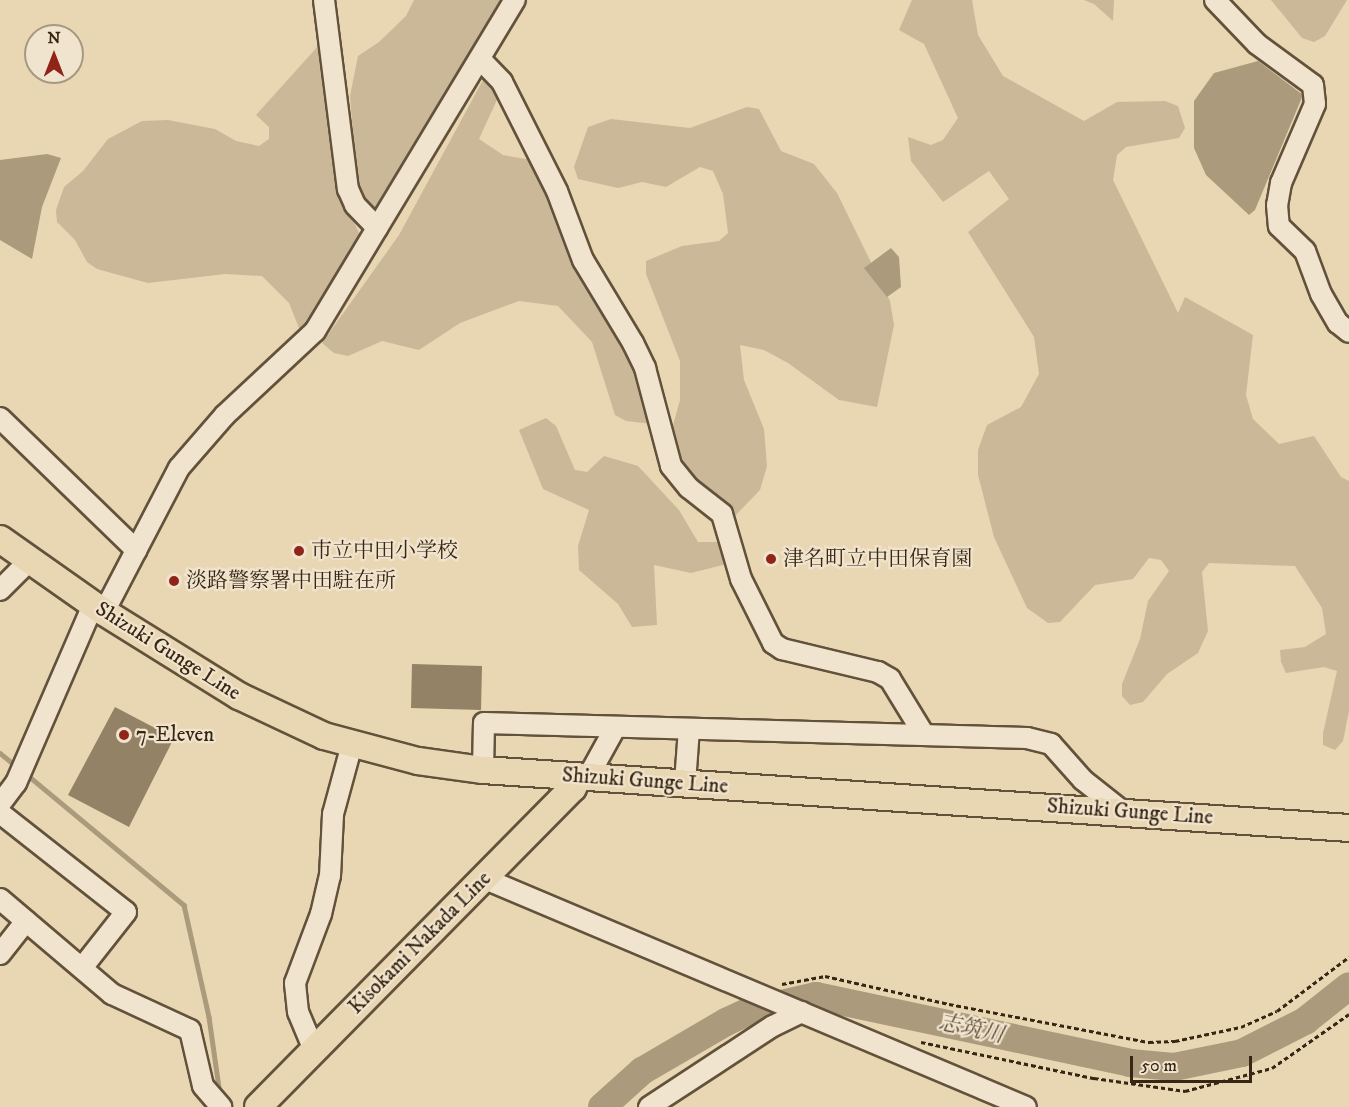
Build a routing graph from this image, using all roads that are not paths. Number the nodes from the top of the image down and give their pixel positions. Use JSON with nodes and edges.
{"nodes":[{"id":1,"x":324,"y":0,"type":"edge"},
{"id":2,"x":515,"y":0,"type":"edge"},
{"id":3,"x":1215,"y":0,"type":"edge"},
{"id":4,"x":480,"y":58,"type":"junction"},
{"id":5,"x":377,"y":228,"type":"junction"},
{"id":6,"x":1349,"y":332,"type":"edge"},
{"id":7,"x":0,"y":418,"type":"edge"},
{"id":8,"x":0,"y":539,"type":"edge"},
{"id":9,"x":136,"y":550,"type":"junction"},
{"id":10,"x":31,"y":559,"type":"junction"},
{"id":11,"x":0,"y":590,"type":"edge"},
{"id":12,"x":98,"y":608,"type":"junction"},
{"id":13,"x":615,"y":728,"type":"junction"},
{"id":14,"x":689,"y":729,"type":"junction"},
{"id":15,"x":922,"y":733,"type":"junction"},
{"id":16,"x":352,"y":744,"type":"junction"},
{"id":17,"x":483,"y":770,"type":"junction"},
{"id":18,"x":583,"y":777,"type":"junction"},
{"id":19,"x":684,"y":783,"type":"junction"},
{"id":20,"x":0,"y":804,"type":"edge"},
{"id":21,"x":1121,"y":810,"type":"junction"},
{"id":22,"x":0,"y":813,"type":"edge"},
{"id":23,"x":1349,"y":828,"type":"edge"},
{"id":24,"x":483,"y":878,"type":"junction"},
{"id":25,"x":0,"y":899,"type":"edge"},
{"id":26,"x":27,"y":921,"type":"junction"},
{"id":27,"x":0,"y":954,"type":"edge"},
{"id":28,"x":82,"y":968,"type":"junction"},
{"id":29,"x":799,"y":1012,"type":"junction"},
{"id":30,"x":314,"y":1050,"type":"junction"},
{"id":31,"x":221,"y":1107,"type":"edge"},
{"id":32,"x":258,"y":1107,"type":"edge"},
{"id":33,"x":649,"y":1107,"type":"edge"},
{"id":34,"x":1026,"y":1107,"type":"edge"}],
"edges":[{"from":1,"to":5,"type":"street"},
{"from":2,"to":4,"type":"street"},
{"from":3,"to":6,"type":"street"},
{"from":4,"to":5,"type":"street"},
{"from":4,"to":15,"type":"street"},
{"from":5,"to":9,"type":"street"},
{"from":7,"to":9,"type":"street"},
{"from":8,"to":10,"type":"main road","name":"Shizuki Gunge Line"},
{"from":9,"to":12,"type":"street"},
{"from":10,"to":11,"type":"street"},
{"from":10,"to":12,"type":"main road","name":"Shizuki Gunge Line"},
{"from":12,"to":16,"type":"main road","name":"Shizuki Gunge Line"},
{"from":12,"to":20,"type":"street"},
{"from":13,"to":14,"type":"street"},
{"from":13,"to":17,"type":"street"},
{"from":13,"to":18,"type":"street"},
{"from":14,"to":15,"type":"street"},
{"from":14,"to":19,"type":"street"},
{"from":15,"to":21,"type":"street"},
{"from":16,"to":17,"type":"main road","name":"Shizuki Gunge Line"},
{"from":16,"to":30,"type":"street"},
{"from":17,"to":18,"type":"main road","name":"Shizuki Gunge Line"},
{"from":18,"to":19,"type":"main road","name":"Shizuki Gunge Line"},
{"from":18,"to":24,"type":"main road","name":"Kisokami Nakada Line"},
{"from":19,"to":21,"type":"main road","name":"Shizuki Gunge Line"},
{"from":21,"to":23,"type":"main road","name":"Shizuki Gunge Line"},
{"from":22,"to":28,"type":"street"},
{"from":24,"to":29,"type":"street"},
{"from":24,"to":30,"type":"main road","name":"Kisokami Nakada Line"},
{"from":25,"to":26,"type":"street"},
{"from":26,"to":27,"type":"street"},
{"from":26,"to":28,"type":"street"},
{"from":28,"to":31,"type":"street"},
{"from":29,"to":33,"type":"street"},
{"from":29,"to":34,"type":"street"},
{"from":30,"to":32,"type":"main road","name":"Kisokami Nakada Line"}]}
